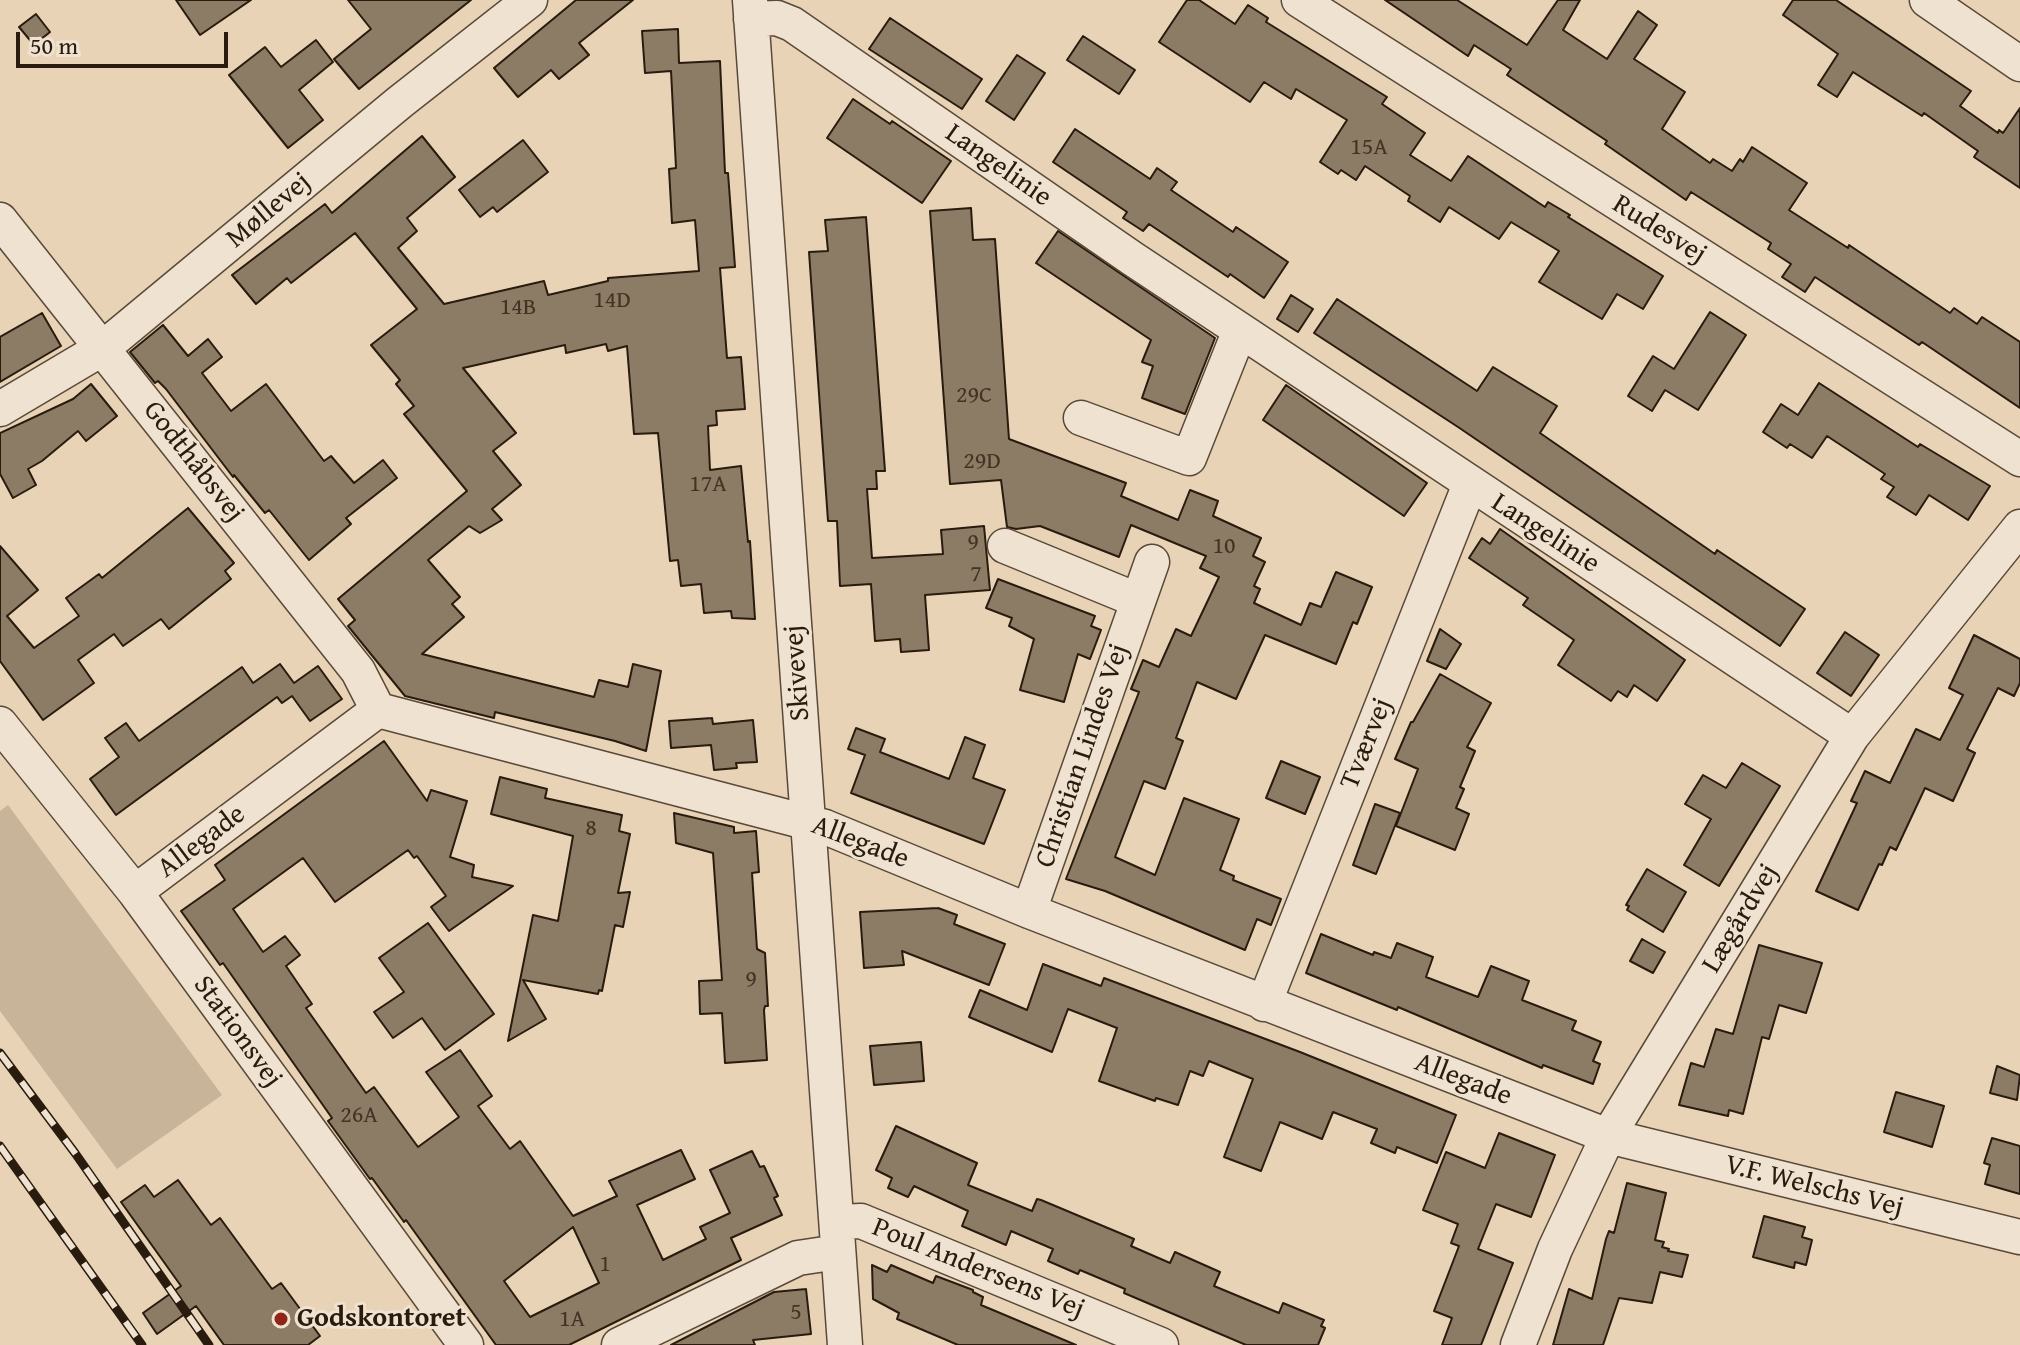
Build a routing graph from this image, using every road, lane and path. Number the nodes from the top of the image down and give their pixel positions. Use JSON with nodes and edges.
{"nodes":[{"id":1,"x":530,"y":0,"type":"edge"},
{"id":2,"x":1299,"y":0,"type":"edge"},
{"id":3,"x":1927,"y":0,"type":"edge"},
{"id":4,"x":750,"y":10,"type":"edge"},
{"id":5,"x":2020,"y":64,"type":"edge"},
{"id":6,"x":0,"y":220,"type":"edge"},
{"id":7,"x":1240,"y":330,"type":"junction"},
{"id":8,"x":103,"y":348,"type":"junction"},
{"id":9,"x":0,"y":409,"type":"edge"},
{"id":10,"x":1081,"y":418,"type":"dead end"},
{"id":11,"x":2020,"y":459,"type":"edge"},
{"id":12,"x":1470,"y":484,"type":"junction"},
{"id":13,"x":2020,"y":527,"type":"edge"},
{"id":14,"x":1005,"y":546,"type":"dead end"},
{"id":15,"x":1152,"y":562,"type":"dead end"},
{"id":16,"x":1137,"y":600,"type":"junction"},
{"id":17,"x":378,"y":710,"type":"junction"},
{"id":18,"x":0,"y":724,"type":"edge"},
{"id":19,"x":1852,"y":736,"type":"junction"},
{"id":20,"x":808,"y":822,"type":"junction"},
{"id":21,"x":135,"y":892,"type":"junction"},
{"id":22,"x":1029,"y":911,"type":"junction"},
{"id":23,"x":1264,"y":1004,"type":"junction"},
{"id":24,"x":1608,"y":1136,"type":"junction"},
{"id":25,"x":838,"y":1237,"type":"junction"},
{"id":26,"x":2020,"y":1237,"type":"edge"},
{"id":27,"x":466,"y":1345,"type":"edge"},
{"id":28,"x":619,"y":1345,"type":"edge"},
{"id":29,"x":845,"y":1345,"type":"edge"},
{"id":30,"x":1161,"y":1345,"type":"edge"},
{"id":31,"x":1518,"y":1345,"type":"edge"}],
"edges":[{"from":1,"to":8,"type":"street","name":"Møllevej"},
{"from":2,"to":11,"type":"street","name":"Rudesvej"},
{"from":3,"to":5,"type":"street"},
{"from":4,"to":7,"type":"street","name":"Langelinie"},
{"from":4,"to":20,"type":"street","name":"Skivevej"},
{"from":6,"to":8,"type":"street","name":"Godthåbsvej"},
{"from":7,"to":10,"type":"street"},
{"from":7,"to":12,"type":"street","name":"Langelinie"},
{"from":8,"to":9,"type":"street","name":"Møllevej"},
{"from":8,"to":17,"type":"street","name":"Godthåbsvej"},
{"from":12,"to":19,"type":"street","name":"Langelinie"},
{"from":12,"to":23,"type":"street","name":"Tværvej"},
{"from":13,"to":19,"type":"street","name":"Lægårdvej"},
{"from":14,"to":16,"type":"street"},
{"from":15,"to":16,"type":"street","name":"Christian Lindes Vej"},
{"from":16,"to":22,"type":"street","name":"Christian Lindes Vej"},
{"from":17,"to":20,"type":"street","name":"Allegade"},
{"from":17,"to":21,"type":"street","name":"Allegade"},
{"from":18,"to":21,"type":"street","name":"Stationsvej"},
{"from":19,"to":24,"type":"street","name":"Lægårdvej"},
{"from":20,"to":22,"type":"street","name":"Allegade"},
{"from":20,"to":25,"type":"street","name":"Skivevej"},
{"from":21,"to":27,"type":"street","name":"Stationsvej"},
{"from":22,"to":23,"type":"street","name":"Allegade"},
{"from":23,"to":24,"type":"street","name":"Allegade"},
{"from":24,"to":26,"type":"street","name":"V.F. Welschs Vej"},
{"from":24,"to":31,"type":"street","name":"Lægårdvej"},
{"from":25,"to":28,"type":"street","name":"Poul Andersens Vej"},
{"from":25,"to":29,"type":"street","name":"Skivevej"},
{"from":25,"to":30,"type":"street","name":"Poul Andersens Vej"}]}
